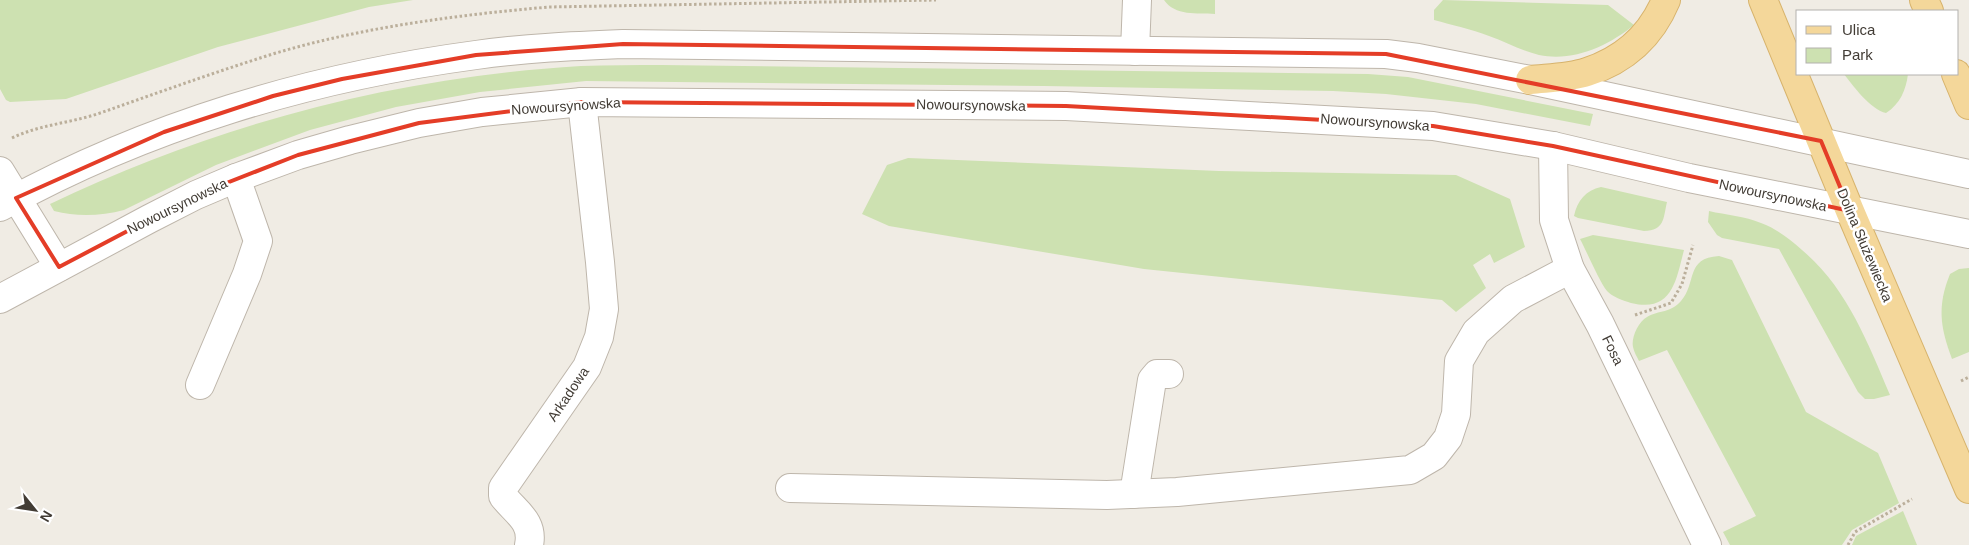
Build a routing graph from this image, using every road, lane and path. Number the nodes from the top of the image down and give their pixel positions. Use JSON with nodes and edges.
{"nodes":[{"id":1,"x":1137,"y":0,"type":"edge"},
{"id":2,"x":1666,"y":0,"type":"edge"},
{"id":3,"x":1763,"y":0,"type":"edge"},
{"id":4,"x":1136,"y":51,"type":"junction"},
{"id":5,"x":1956,"y":75,"type":"edge"},
{"id":6,"x":1530,"y":80,"type":"junction"},
{"id":7,"x":582,"y":102,"type":"junction"},
{"id":8,"x":1969,"y":105,"type":"edge"},
{"id":9,"x":1821,"y":141,"type":"junction"},
{"id":10,"x":1553,"y":146,"type":"junction"},
{"id":11,"x":0,"y":171,"type":"edge"},
{"id":12,"x":1969,"y":174,"type":"edge"},
{"id":13,"x":236,"y":178,"type":"junction"},
{"id":14,"x":8,"y":202,"type":"edge"},
{"id":15,"x":1850,"y":211,"type":"junction"},
{"id":16,"x":1969,"y":234,"type":"edge"},
{"id":17,"x":1693,"y":244,"type":"dead end"},
{"id":18,"x":59,"y":267,"type":"junction"},
{"id":19,"x":1570,"y":269,"type":"junction"},
{"id":20,"x":0,"y":299,"type":"edge"},
{"id":21,"x":1600,"y":324,"type":"junction"},
{"id":22,"x":1170,"y":374,"type":"dead end"},
{"id":23,"x":1969,"y":377,"type":"edge"},
{"id":24,"x":1960,"y":381,"type":"dead end"},
{"id":25,"x":200,"y":385,"type":"dead end"},
{"id":26,"x":790,"y":488,"type":"dead end"},
{"id":27,"x":1969,"y":489,"type":"edge"},
{"id":28,"x":1134,"y":494,"type":"junction"},
{"id":29,"x":1912,"y":499,"type":"dead end"},
{"id":30,"x":529,"y":545,"type":"edge"},
{"id":31,"x":1707,"y":545,"type":"edge"},
{"id":32,"x":1848,"y":545,"type":"edge"}],
"edges":[{"from":1,"to":4,"type":"street"},
{"from":2,"to":6,"type":"main road"},
{"from":3,"to":9,"type":"main road","name":"Dolina Służewiecka"},
{"from":4,"to":6,"type":"street"},
{"from":4,"to":14,"type":"street"},
{"from":5,"to":8,"type":"main road"},
{"from":6,"to":9,"type":"street"},
{"from":7,"to":10,"type":"street","name":"Nowoursynowska"},
{"from":7,"to":13,"type":"street","name":"Nowoursynowska"},
{"from":7,"to":30,"type":"street","name":"Arkadowa"},
{"from":9,"to":12,"type":"street"},
{"from":9,"to":15,"type":"main road","name":"Dolina Służewiecka"},
{"from":10,"to":15,"type":"street","name":"Nowoursynowska"},
{"from":10,"to":19,"type":"street","name":"Fosa"},
{"from":11,"to":14,"type":"street"},
{"from":13,"to":18,"type":"street","name":"Nowoursynowska"},
{"from":13,"to":25,"type":"street"},
{"from":14,"to":18,"type":"street"},
{"from":15,"to":16,"type":"street","name":"Nowoursynowska"},
{"from":15,"to":27,"type":"main road","name":"Dolina Służewiecka"},
{"from":17,"to":21,"type":"path"},
{"from":18,"to":20,"type":"street","name":"Nowoursynowska"},
{"from":19,"to":21,"type":"street","name":"Fosa"},
{"from":19,"to":28,"type":"street"},
{"from":21,"to":31,"type":"street","name":"Fosa"},
{"from":22,"to":28,"type":"street"},
{"from":23,"to":24,"type":"path"},
{"from":26,"to":28,"type":"street"},
{"from":29,"to":32,"type":"path"}]}
